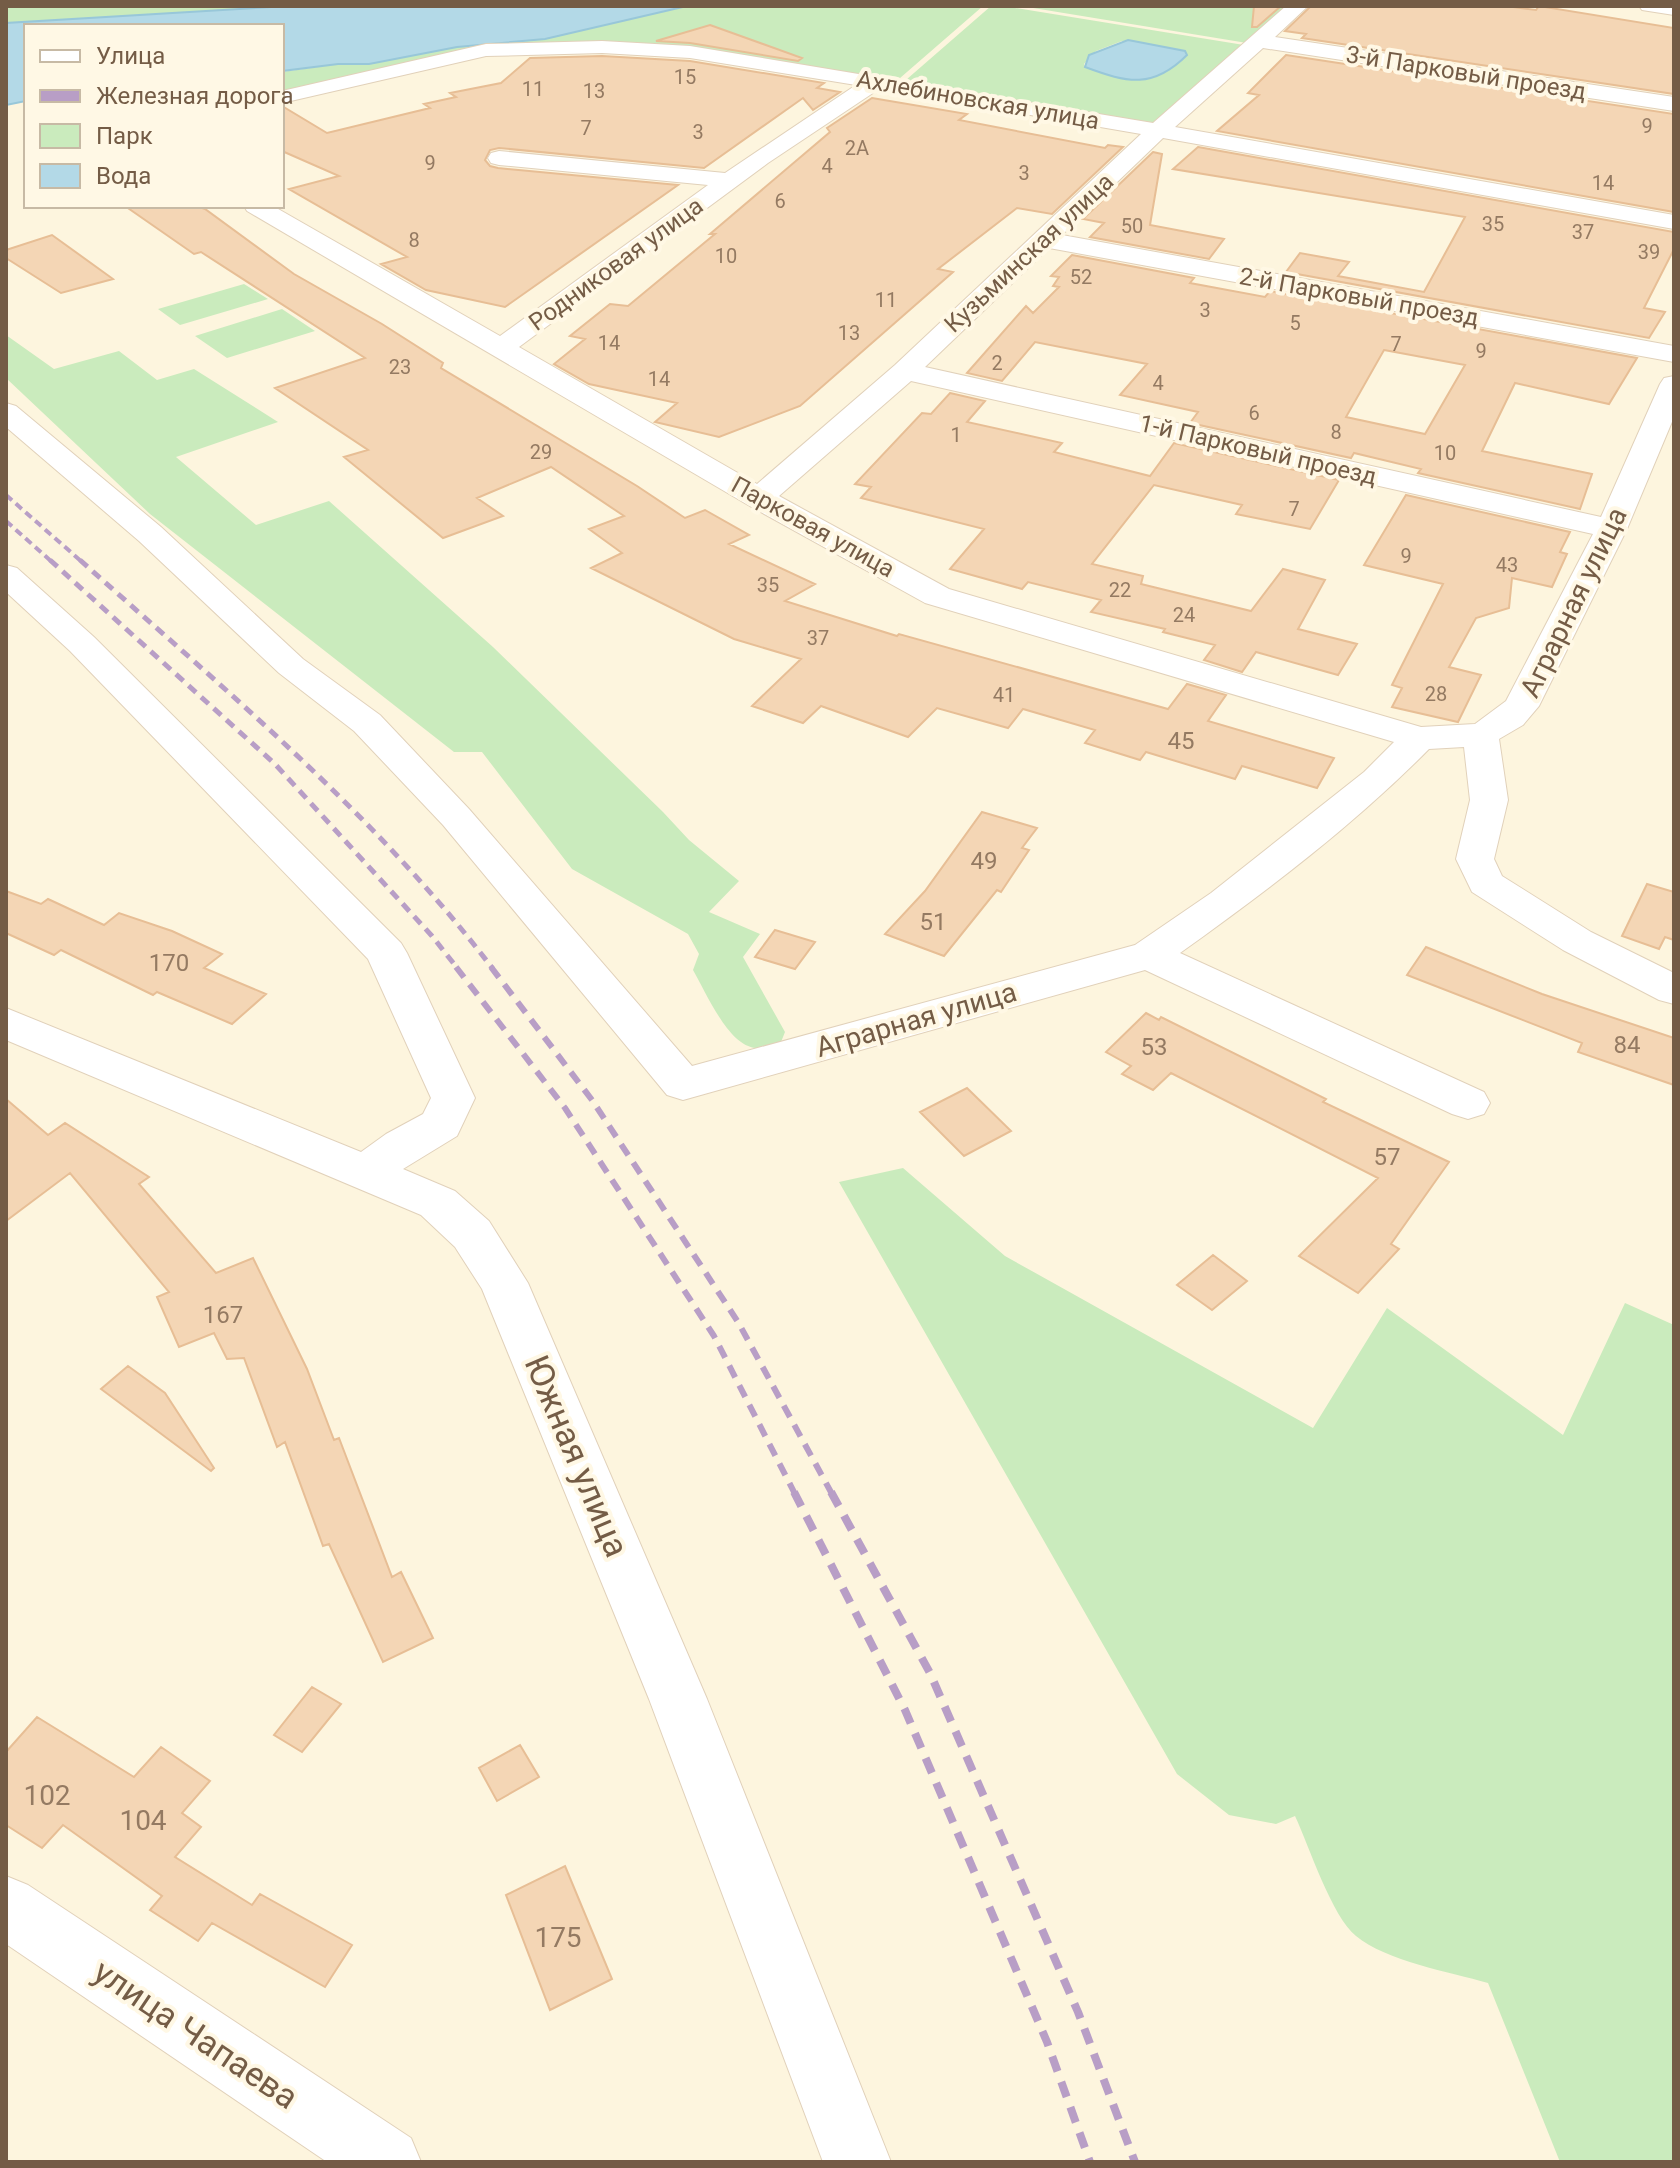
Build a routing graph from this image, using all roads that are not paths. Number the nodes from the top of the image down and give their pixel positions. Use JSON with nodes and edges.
{"nodes":[{"id":1,"x":1298,"y":6,"type":"edge"},
{"id":2,"x":1649,"y":6,"type":"edge"},
{"id":3,"x":1674,"y":9,"type":"edge"},
{"id":4,"x":1258,"y":41,"type":"junction"},
{"id":5,"x":875,"y":82,"type":"junction"},
{"id":6,"x":284,"y":97,"type":"edge"},
{"id":7,"x":1674,"y":104,"type":"edge"},
{"id":8,"x":1157,"y":131,"type":"junction"},
{"id":9,"x":499,"y":158,"type":"dead end"},
{"id":10,"x":729,"y":180,"type":"junction"},
{"id":11,"x":259,"y":208,"type":"edge"},
{"id":12,"x":1674,"y":222,"type":"edge"},
{"id":13,"x":1043,"y":239,"type":"junction"},
{"id":14,"x":502,"y":347,"type":"junction"},
{"id":15,"x":1674,"y":354,"type":"edge"},
{"id":16,"x":905,"y":371,"type":"junction"},
{"id":17,"x":1674,"y":384,"type":"edge"},
{"id":18,"x":6,"y":412,"type":"edge"},
{"id":19,"x":759,"y":498,"type":"junction"},
{"id":20,"x":1611,"y":529,"type":"junction"},
{"id":21,"x":6,"y":575,"type":"edge"},
{"id":22,"x":1480,"y":734,"type":"junction"},
{"id":23,"x":1419,"y":738,"type":"junction"},
{"id":24,"x":1149,"y":955,"type":"junction"},
{"id":25,"x":1674,"y":990,"type":"edge"},
{"id":26,"x":6,"y":1023,"type":"edge"},
{"id":27,"x":1468,"y":1103,"type":"dead end"},
{"id":28,"x":366,"y":1173,"type":"junction"},
{"id":29,"x":6,"y":1907,"type":"edge"},
{"id":30,"x":387,"y":2162,"type":"edge"},
{"id":31,"x":857,"y":2162,"type":"edge"}],
"edges":[{"from":1,"to":4,"type":"street","name":"Кузьминская улица"},
{"from":2,"to":3,"type":"street"},
{"from":4,"to":7,"type":"street","name":"3-й Парковый проезд"},
{"from":4,"to":8,"type":"street","name":"Кузьминская улица"},
{"from":5,"to":6,"type":"street","name":"Ахлебиновская улица"},
{"from":5,"to":8,"type":"street","name":"Ахлебиновская улица"},
{"from":5,"to":10,"type":"street","name":"Родниковая улица"},
{"from":8,"to":12,"type":"street","name":"Ахлебиновская улица"},
{"from":8,"to":13,"type":"street","name":"Кузьминская улица"},
{"from":9,"to":10,"type":"street","name":"Родниковая улица"},
{"from":10,"to":14,"type":"street","name":"Родниковая улица"},
{"from":11,"to":14,"type":"street","name":"Парковая улица"},
{"from":13,"to":15,"type":"street","name":"2-й Парковый проезд"},
{"from":13,"to":16,"type":"street","name":"Кузьминская улица"},
{"from":14,"to":19,"type":"street","name":"Парковая улица"},
{"from":16,"to":19,"type":"street","name":"Кузьминская улица"},
{"from":16,"to":20,"type":"street","name":"1-й Парковый проезд"},
{"from":17,"to":20,"type":"street","name":"Аграрная улица"},
{"from":18,"to":24,"type":"street","name":"Аграрная улица"},
{"from":19,"to":23,"type":"street","name":"Парковая улица"},
{"from":20,"to":22,"type":"street","name":"Аграрная улица"},
{"from":21,"to":28,"type":"street"},
{"from":22,"to":23,"type":"street","name":"Аграрная улица"},
{"from":22,"to":25,"type":"street"},
{"from":23,"to":24,"type":"street","name":"Аграрная улица"},
{"from":24,"to":27,"type":"street"},
{"from":26,"to":28,"type":"street","name":"Южная улица"},
{"from":28,"to":31,"type":"street","name":"Южная улица"},
{"from":29,"to":30,"type":"street","name":"улица Чапаева"}]}
